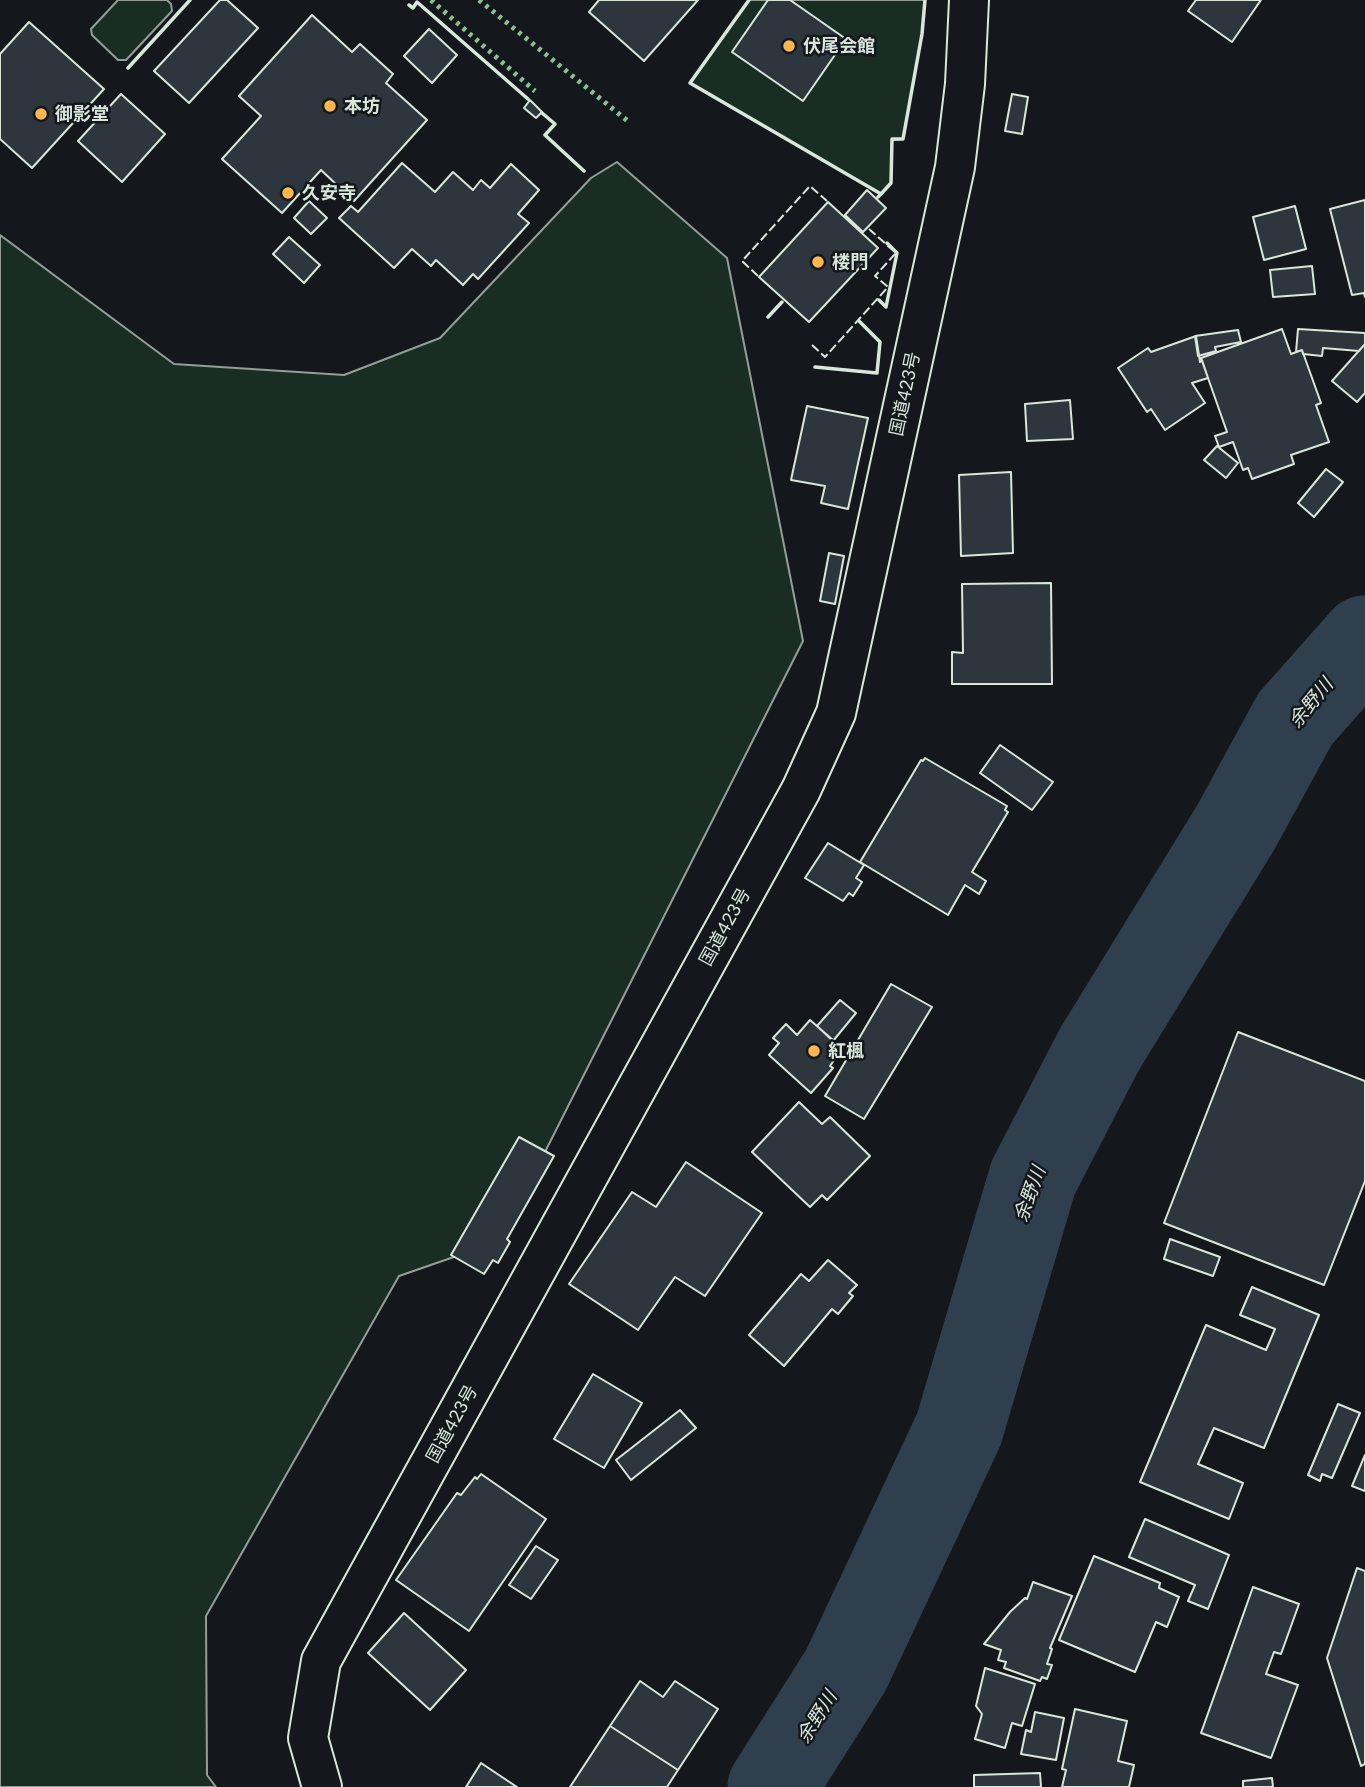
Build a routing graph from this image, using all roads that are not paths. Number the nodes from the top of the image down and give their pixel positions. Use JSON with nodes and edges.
{"nodes":[{"id":1,"x":969,"y":0,"type":"edge"},
{"id":2,"x":322,"y":1787,"type":"edge"}],
"edges":[{"from":1,"to":2,"type":"highway","name":"国道423号"}]}
